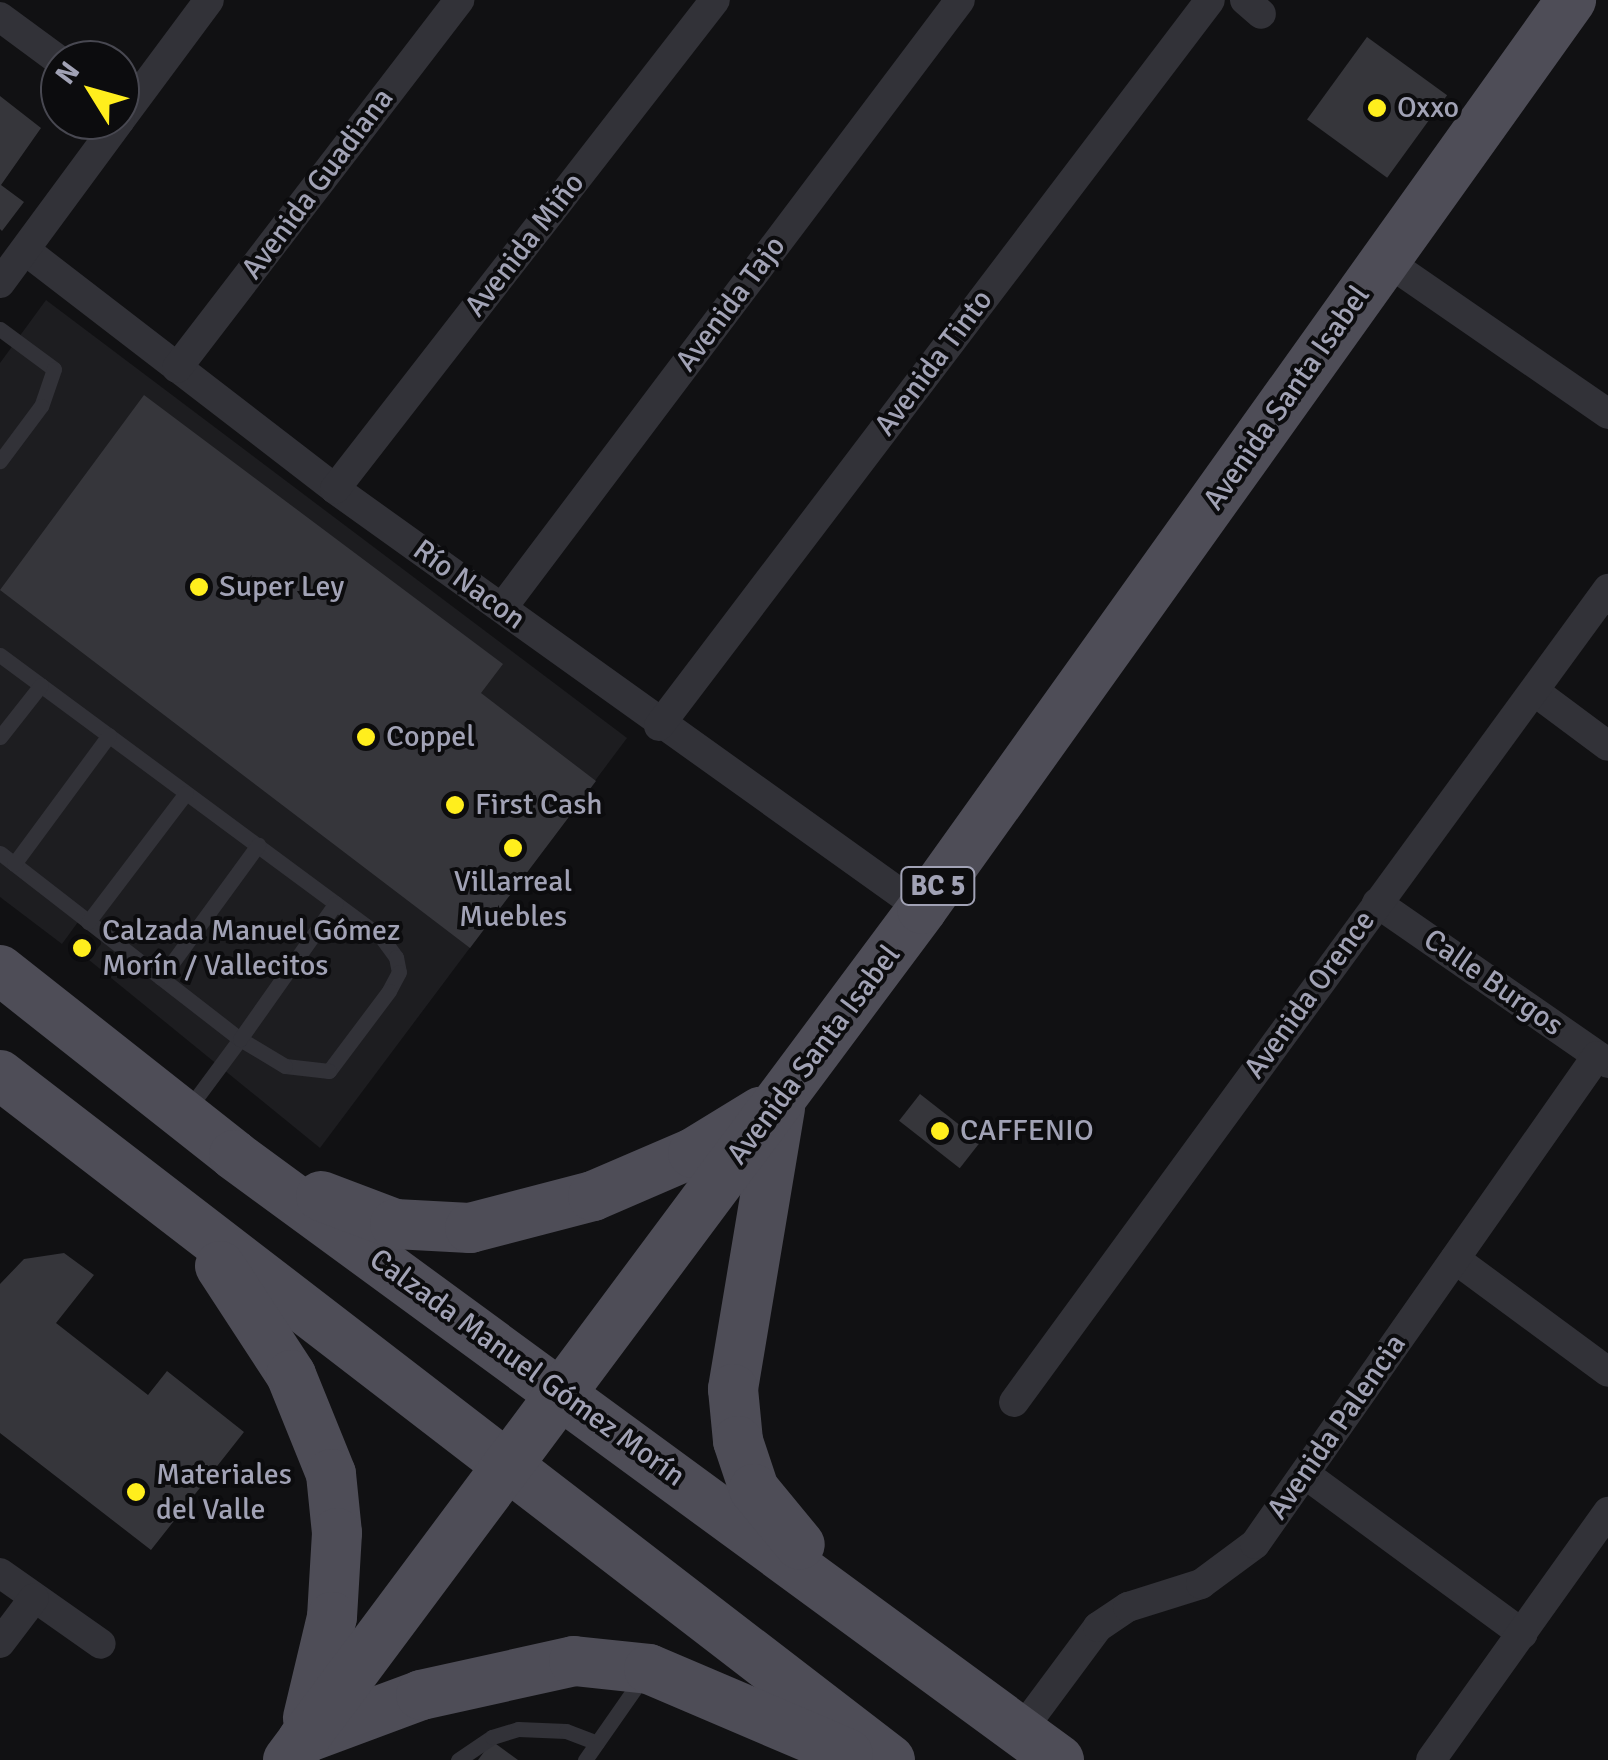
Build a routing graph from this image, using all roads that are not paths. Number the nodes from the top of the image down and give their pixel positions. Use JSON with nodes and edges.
{"nodes":[{"id":1,"x":209,"y":0,"type":"edge"},
{"id":2,"x":459,"y":0,"type":"edge"},
{"id":3,"x":715,"y":0,"type":"edge"},
{"id":4,"x":960,"y":0,"type":"edge"},
{"id":5,"x":1210,"y":0,"type":"edge"},
{"id":6,"x":1571,"y":0,"type":"edge"},
{"id":7,"x":0,"y":17,"type":"edge"},
{"id":8,"x":40,"y":46,"type":"edge"},
{"id":9,"x":140,"y":90,"type":"edge"},
{"id":10,"x":103,"y":140,"type":"edge"},
{"id":11,"x":25,"y":250,"type":"junction"},
{"id":12,"x":1385,"y":260,"type":"junction"},
{"id":13,"x":0,"y":283,"type":"edge"},
{"id":14,"x":0,"y":329,"type":"edge"},
{"id":15,"x":178,"y":368,"type":"junction"},
{"id":16,"x":1608,"y":414,"type":"edge"},
{"id":17,"x":0,"y":461,"type":"edge"},
{"id":18,"x":335,"y":490,"type":"junction"},
{"id":19,"x":1608,"y":589,"type":"edge"},
{"id":20,"x":502,"y":608,"type":"junction"},
{"id":21,"x":0,"y":654,"type":"edge"},
{"id":22,"x":40,"y":685,"type":"junction"},
{"id":23,"x":1534,"y":691,"type":"junction"},
{"id":24,"x":659,"y":726,"type":"junction"},
{"id":25,"x":109,"y":735,"type":"junction"},
{"id":26,"x":0,"y":737,"type":"edge"},
{"id":27,"x":1608,"y":746,"type":"edge"},
{"id":28,"x":186,"y":792,"type":"junction"},
{"id":29,"x":258,"y":846,"type":"junction"},
{"id":30,"x":0,"y":853,"type":"edge"},
{"id":31,"x":14,"y":864,"type":"junction"},
{"id":32,"x":336,"y":903,"type":"junction"},
{"id":33,"x":1377,"y":903,"type":"junction"},
{"id":34,"x":922,"y":908,"type":"junction"},
{"id":35,"x":88,"y":922,"type":"junction"},
{"id":36,"x":161,"y":978,"type":"junction"},
{"id":37,"x":10,"y":994,"type":"edge"},
{"id":38,"x":240,"y":1039,"type":"junction"},
{"id":39,"x":1603,"y":1060,"type":"edge"},
{"id":40,"x":0,"y":1075,"type":"edge"},
{"id":41,"x":782,"y":1098,"type":"junction"},
{"id":42,"x":184,"y":1115,"type":"junction"},
{"id":43,"x":234,"y":1155,"type":"junction"},
{"id":44,"x":173,"y":1207,"type":"junction"},
{"id":45,"x":1456,"y":1259,"type":"junction"},
{"id":46,"x":1608,"y":1372,"type":"edge"},
{"id":47,"x":563,"y":1394,"type":"junction"},
{"id":48,"x":1014,"y":1402,"type":"dead end"},
{"id":49,"x":506,"y":1469,"type":"junction"},
{"id":50,"x":1305,"y":1474,"type":"junction"},
{"id":51,"x":1608,"y":1512,"type":"edge"},
{"id":52,"x":0,"y":1573,"type":"edge"},
{"id":53,"x":34,"y":1598,"type":"junction"},
{"id":54,"x":873,"y":1623,"type":"junction"},
{"id":55,"x":1523,"y":1634,"type":"junction"},
{"id":56,"x":0,"y":1643,"type":"edge"},
{"id":57,"x":100,"y":1644,"type":"dead end"},
{"id":58,"x":649,"y":1670,"type":"junction"},
{"id":59,"x":597,"y":1743,"type":"junction"},
{"id":60,"x":1039,"y":1746,"type":"edge"},
{"id":61,"x":303,"y":1749,"type":"edge"},
{"id":62,"x":458,"y":1760,"type":"edge"},
{"id":63,"x":585,"y":1760,"type":"edge"},
{"id":64,"x":860,"y":1760,"type":"edge"},
{"id":65,"x":890,"y":1760,"type":"edge"},
{"id":66,"x":1431,"y":1760,"type":"edge"}],
"edges":[{"from":1,"to":9,"type":"street"},
{"from":2,"to":15,"type":"street","name":"Avenida Guadiana"},
{"from":3,"to":18,"type":"street","name":"Avenida Miño"},
{"from":4,"to":20,"type":"street","name":"Avenida Tajo"},
{"from":5,"to":24,"type":"street","name":"Avenida Tinto"},
{"from":6,"to":12,"type":"main road","name":"Avenida Santa Isabel","number":"BC 5"},
{"from":7,"to":8,"type":"street"},
{"from":10,"to":11,"type":"street"},
{"from":11,"to":13,"type":"street"},
{"from":11,"to":15,"type":"street","name":"Río Nacon"},
{"from":12,"to":16,"type":"street"},
{"from":12,"to":34,"type":"main road","name":"Avenida Santa Isabel","number":"BC 5"},
{"from":14,"to":17,"type":"lane"},
{"from":15,"to":18,"type":"street","name":"Río Nacon"},
{"from":18,"to":20,"type":"street","name":"Río Nacon"},
{"from":19,"to":23,"type":"street","name":"Avenida Orence"},
{"from":20,"to":24,"type":"street","name":"Río Nacon"},
{"from":21,"to":22,"type":"lane"},
{"from":22,"to":25,"type":"lane"},
{"from":22,"to":26,"type":"lane"},
{"from":23,"to":27,"type":"street"},
{"from":23,"to":33,"type":"street","name":"Avenida Orence"},
{"from":24,"to":34,"type":"street","name":"Río Nacon"},
{"from":25,"to":28,"type":"lane"},
{"from":25,"to":31,"type":"lane"},
{"from":28,"to":29,"type":"lane"},
{"from":28,"to":35,"type":"lane"},
{"from":29,"to":32,"type":"lane"},
{"from":29,"to":36,"type":"lane"},
{"from":30,"to":31,"type":"lane"},
{"from":31,"to":35,"type":"lane"},
{"from":32,"to":38,"type":"lane"},
{"from":32,"to":38,"type":"lane"},
{"from":33,"to":39,"type":"street","name":"Calle Burgos"},
{"from":33,"to":48,"type":"street","name":"Avenida Orence"},
{"from":34,"to":41,"type":"main road","name":"Avenida Santa Isabel","number":"BC 5"},
{"from":35,"to":36,"type":"lane"},
{"from":36,"to":38,"type":"lane"},
{"from":37,"to":42,"type":"main road","name":"Calzada Manuel Gómez Morín"},
{"from":38,"to":42,"type":"lane"},
{"from":39,"to":45,"type":"street","name":"Avenida Palencia"},
{"from":40,"to":44,"type":"main road"},
{"from":41,"to":43,"type":"main road"},
{"from":41,"to":47,"type":"main road","name":"Avenida Santa Isabel","number":"BC 5"},
{"from":41,"to":54,"type":"main road"},
{"from":42,"to":43,"type":"main road","name":"Calzada Manuel Gómez Morín"},
{"from":43,"to":47,"type":"main road","name":"Calzada Manuel Gómez Morín"},
{"from":44,"to":49,"type":"main road"},
{"from":44,"to":61,"type":"main road"},
{"from":45,"to":46,"type":"street"},
{"from":45,"to":50,"type":"street","name":"Avenida Palencia"},
{"from":47,"to":49,"type":"main road","name":"Avenida Santa Isabel","number":"BC 5"},
{"from":47,"to":54,"type":"main road","name":"Calzada Manuel Gómez Morín"},
{"from":49,"to":61,"type":"main road","name":"Avenida Santa Isabel","number":"BC 5"},
{"from":49,"to":65,"type":"main road"},
{"from":50,"to":55,"type":"street"},
{"from":50,"to":60,"type":"street","name":"Avenida Palencia"},
{"from":51,"to":55,"type":"street"},
{"from":52,"to":53,"type":"street"},
{"from":53,"to":56,"type":"street"},
{"from":53,"to":57,"type":"street"},
{"from":54,"to":60,"type":"main road","name":"Calzada Manuel Gómez Morín"},
{"from":55,"to":66,"type":"street"},
{"from":58,"to":59,"type":"lane"},
{"from":58,"to":61,"type":"main road"},
{"from":58,"to":64,"type":"main road"},
{"from":59,"to":62,"type":"lane"},
{"from":59,"to":63,"type":"lane"}]}
